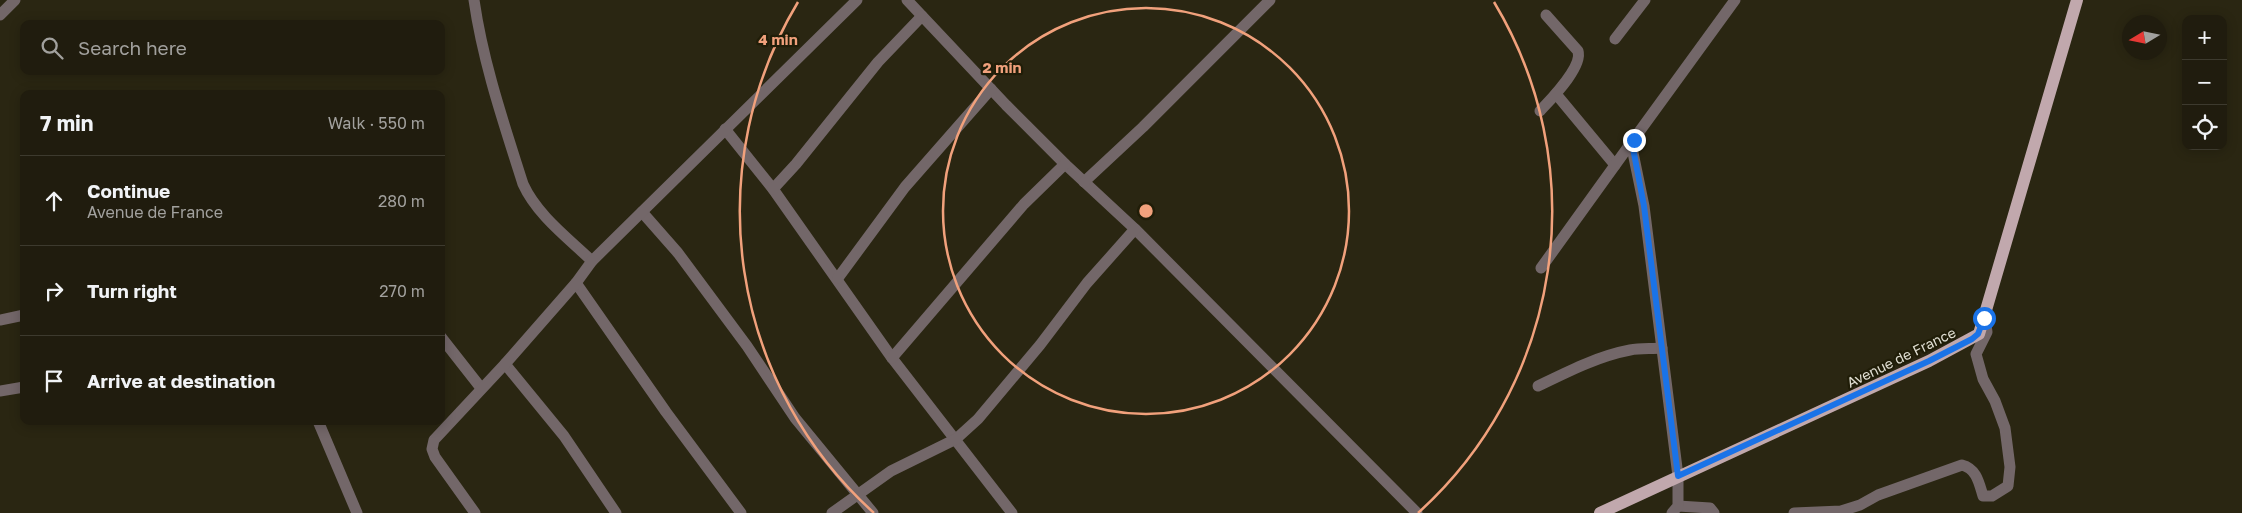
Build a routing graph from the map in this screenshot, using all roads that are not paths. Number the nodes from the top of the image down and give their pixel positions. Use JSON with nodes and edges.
{"nodes":[{"id":1,"x":15,"y":0,"type":"edge"},
{"id":2,"x":474,"y":0,"type":"edge"},
{"id":3,"x":857,"y":0,"type":"edge"},
{"id":4,"x":908,"y":0,"type":"edge"},
{"id":5,"x":1270,"y":0,"type":"edge"},
{"id":6,"x":1645,"y":0,"type":"edge"},
{"id":7,"x":1735,"y":0,"type":"edge"},
{"id":8,"x":2077,"y":0,"type":"edge"},
{"id":9,"x":0,"y":15,"type":"edge"},
{"id":10,"x":922,"y":16,"type":"junction"},
{"id":11,"x":1546,"y":16,"type":"dead end"},
{"id":12,"x":1615,"y":39,"type":"dead end"},
{"id":13,"x":991,"y":89,"type":"junction"},
{"id":14,"x":1556,"y":94,"type":"junction"},
{"id":15,"x":1540,"y":111,"type":"dead end"},
{"id":16,"x":725,"y":129,"type":"junction"},
{"id":17,"x":1632,"y":143,"type":"junction"},
{"id":18,"x":1065,"y":164,"type":"junction"},
{"id":19,"x":1614,"y":165,"type":"junction"},
{"id":20,"x":1084,"y":182,"type":"junction"},
{"id":21,"x":773,"y":189,"type":"junction"},
{"id":22,"x":642,"y":212,"type":"junction"},
{"id":23,"x":1135,"y":228,"type":"junction"},
{"id":24,"x":592,"y":261,"type":"junction"},
{"id":25,"x":1541,"y":268,"type":"dead end"},
{"id":26,"x":838,"y":278,"type":"junction"},
{"id":27,"x":576,"y":283,"type":"junction"},
{"id":28,"x":20,"y":315,"type":"edge"},
{"id":29,"x":0,"y":317,"type":"edge"},
{"id":30,"x":1984,"y":318,"type":"junction"},
{"id":31,"x":445,"y":342,"type":"edge"},
{"id":32,"x":1662,"y":348,"type":"junction"},
{"id":33,"x":892,"y":358,"type":"junction"},
{"id":34,"x":505,"y":364,"type":"junction"},
{"id":35,"x":1538,"y":386,"type":"dead end"},
{"id":36,"x":20,"y":388,"type":"edge"},
{"id":37,"x":481,"y":388,"type":"junction"},
{"id":38,"x":0,"y":391,"type":"edge"},
{"id":39,"x":320,"y":425,"type":"edge"},
{"id":40,"x":956,"y":439,"type":"junction"},
{"id":41,"x":1678,"y":476,"type":"junction"},
{"id":42,"x":859,"y":493,"type":"junction"},
{"id":43,"x":1675,"y":510,"type":"edge"},
{"id":44,"x":357,"y":513,"type":"edge"},
{"id":45,"x":475,"y":513,"type":"edge"},
{"id":46,"x":616,"y":513,"type":"edge"},
{"id":47,"x":741,"y":513,"type":"edge"},
{"id":48,"x":832,"y":513,"type":"edge"},
{"id":49,"x":873,"y":513,"type":"edge"},
{"id":50,"x":1012,"y":513,"type":"edge"},
{"id":51,"x":1417,"y":513,"type":"edge"},
{"id":52,"x":1600,"y":513,"type":"edge"},
{"id":53,"x":1714,"y":513,"type":"edge"},
{"id":54,"x":1799,"y":513,"type":"edge"}],
"edges":[{"from":1,"to":9,"type":"street"},
{"from":2,"to":24,"type":"street"},
{"from":3,"to":16,"type":"street"},
{"from":4,"to":10,"type":"street"},
{"from":5,"to":20,"type":"street"},
{"from":6,"to":12,"type":"street"},
{"from":7,"to":17,"type":"street"},
{"from":8,"to":30,"type":"main road","name":"Avenue de France"},
{"from":10,"to":13,"type":"street"},
{"from":10,"to":21,"type":"street"},
{"from":11,"to":14,"type":"street"},
{"from":13,"to":18,"type":"street"},
{"from":13,"to":26,"type":"street"},
{"from":14,"to":15,"type":"street"},
{"from":14,"to":19,"type":"street"},
{"from":16,"to":21,"type":"street"},
{"from":16,"to":22,"type":"street"},
{"from":17,"to":19,"type":"street"},
{"from":17,"to":32,"type":"street"},
{"from":18,"to":20,"type":"street"},
{"from":18,"to":33,"type":"street"},
{"from":19,"to":25,"type":"street"},
{"from":20,"to":23,"type":"street"},
{"from":21,"to":26,"type":"street"},
{"from":22,"to":24,"type":"street"},
{"from":22,"to":42,"type":"street"},
{"from":23,"to":40,"type":"street"},
{"from":23,"to":51,"type":"street"},
{"from":24,"to":27,"type":"street"},
{"from":26,"to":33,"type":"street"},
{"from":27,"to":34,"type":"street"},
{"from":27,"to":47,"type":"street"},
{"from":28,"to":29,"type":"street"},
{"from":30,"to":41,"type":"main road","name":"Avenue de France"},
{"from":30,"to":54,"type":"street"},
{"from":31,"to":37,"type":"street"},
{"from":32,"to":35,"type":"street"},
{"from":32,"to":41,"type":"street"},
{"from":33,"to":40,"type":"street"},
{"from":34,"to":37,"type":"street"},
{"from":34,"to":46,"type":"street"},
{"from":36,"to":38,"type":"street"},
{"from":37,"to":45,"type":"street"},
{"from":39,"to":44,"type":"street"},
{"from":40,"to":42,"type":"street"},
{"from":40,"to":50,"type":"street"},
{"from":41,"to":43,"type":"street"},
{"from":41,"to":52,"type":"main road","name":"Avenue de France"},
{"from":42,"to":48,"type":"street"},
{"from":42,"to":49,"type":"street"},
{"from":43,"to":53,"type":"street"}]}
